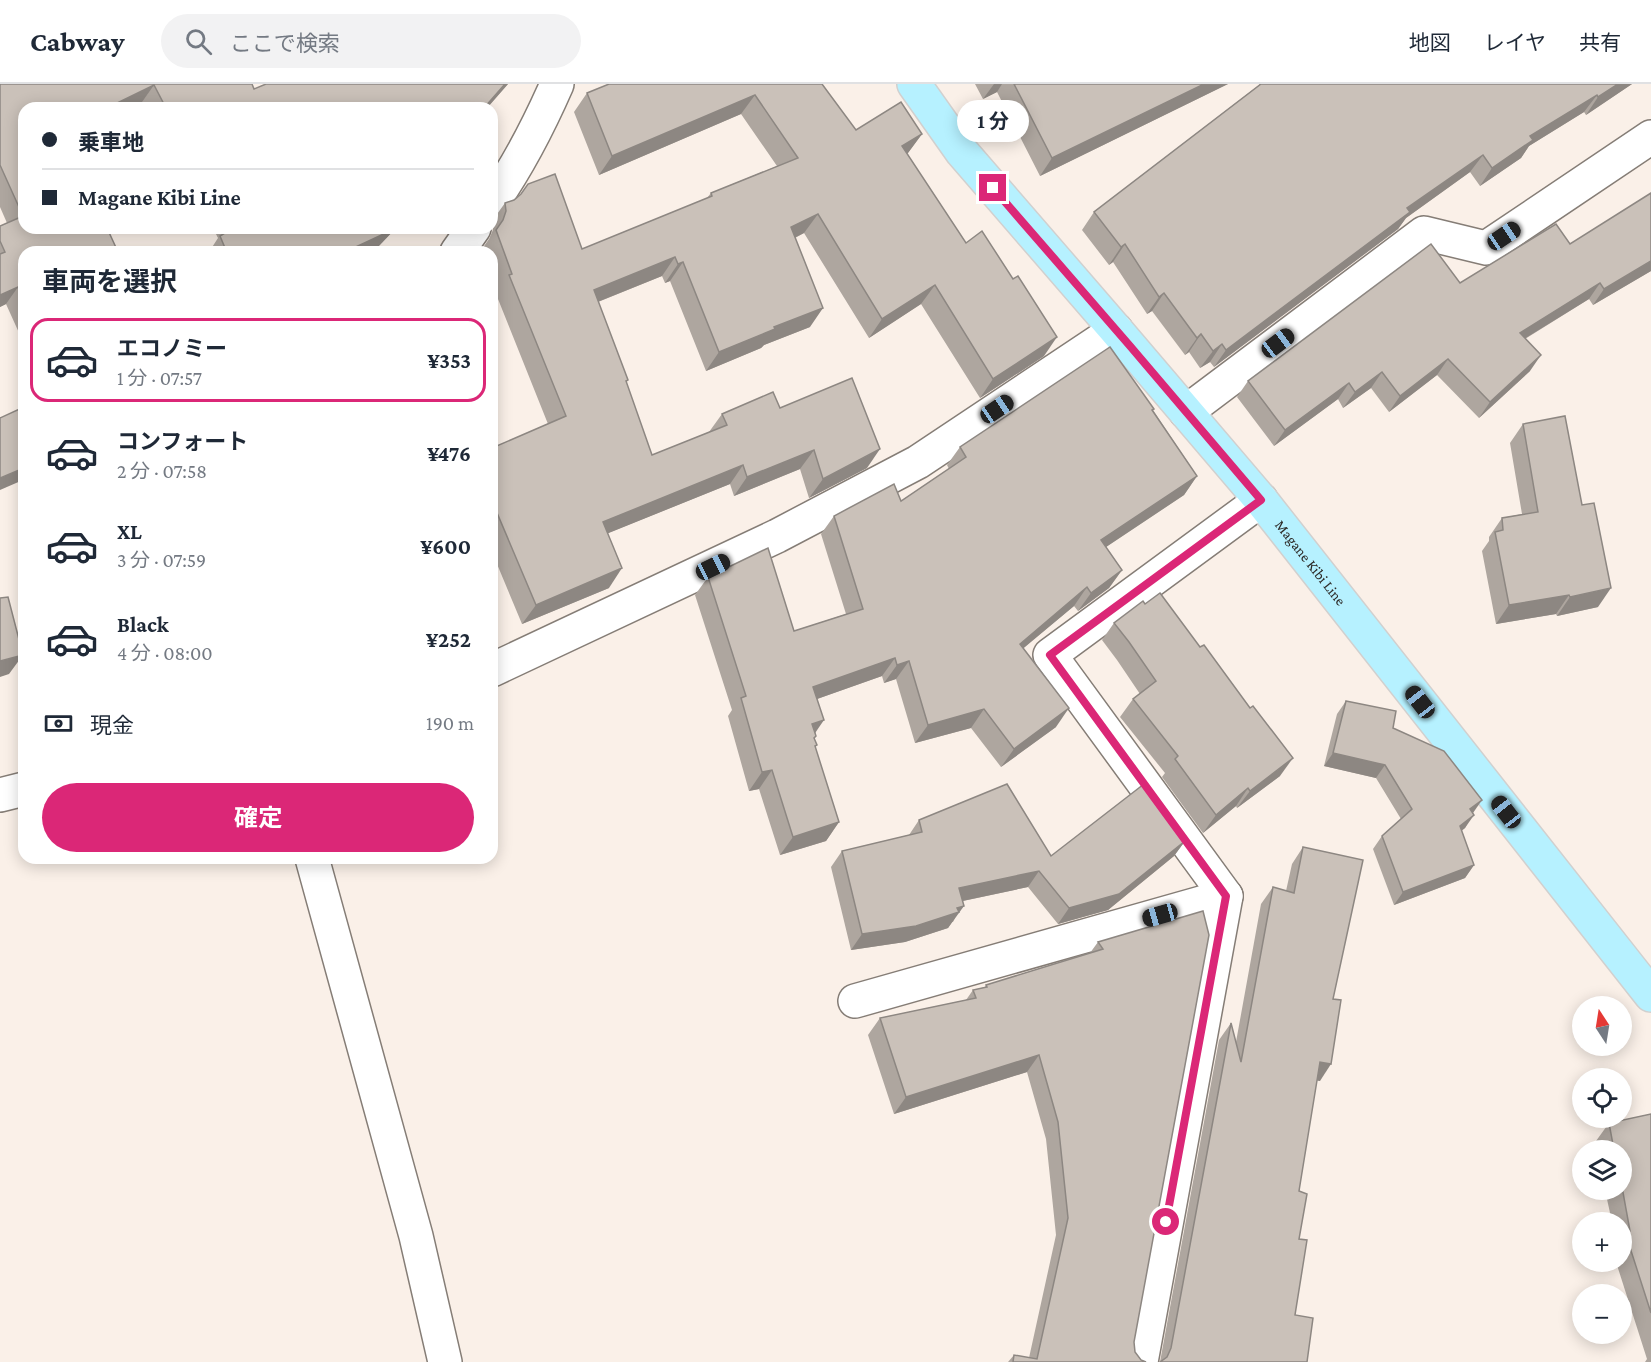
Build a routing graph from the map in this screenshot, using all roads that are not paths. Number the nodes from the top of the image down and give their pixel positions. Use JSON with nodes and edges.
{"nodes":[{"id":1,"x":557,"y":84,"type":"edge"},
{"id":2,"x":914,"y":84,"type":"edge"},
{"id":3,"x":1651,"y":137,"type":"edge"},
{"id":4,"x":498,"y":193,"type":"edge"},
{"id":5,"x":1116,"y":330,"type":"junction"},
{"id":6,"x":1186,"y":412,"type":"junction"},
{"id":7,"x":1261,"y":500,"type":"junction"},
{"id":8,"x":498,"y":667,"type":"edge"},
{"id":9,"x":18,"y":790,"type":"edge"},
{"id":10,"x":0,"y":795,"type":"edge"},
{"id":11,"x":314,"y":864,"type":"edge"},
{"id":12,"x":1226,"y":896,"type":"junction"},
{"id":13,"x":1651,"y":995,"type":"edge"},
{"id":14,"x":855,"y":1001,"type":"dead end"},
{"id":15,"x":445,"y":1362,"type":"edge"},
{"id":16,"x":1141,"y":1362,"type":"edge"}],
"edges":[{"from":1,"to":4,"type":"street"},
{"from":2,"to":5,"type":"main road","name":"Magane Kibi Line"},
{"from":3,"to":6,"type":"street"},
{"from":5,"to":6,"type":"main road","name":"Magane Kibi Line"},
{"from":5,"to":8,"type":"street"},
{"from":6,"to":7,"type":"main road","name":"Magane Kibi Line"},
{"from":7,"to":12,"type":"street"},
{"from":7,"to":13,"type":"main road","name":"Magane Kibi Line"},
{"from":9,"to":10,"type":"street"},
{"from":11,"to":15,"type":"street"},
{"from":12,"to":14,"type":"street"},
{"from":12,"to":16,"type":"street"}]}
